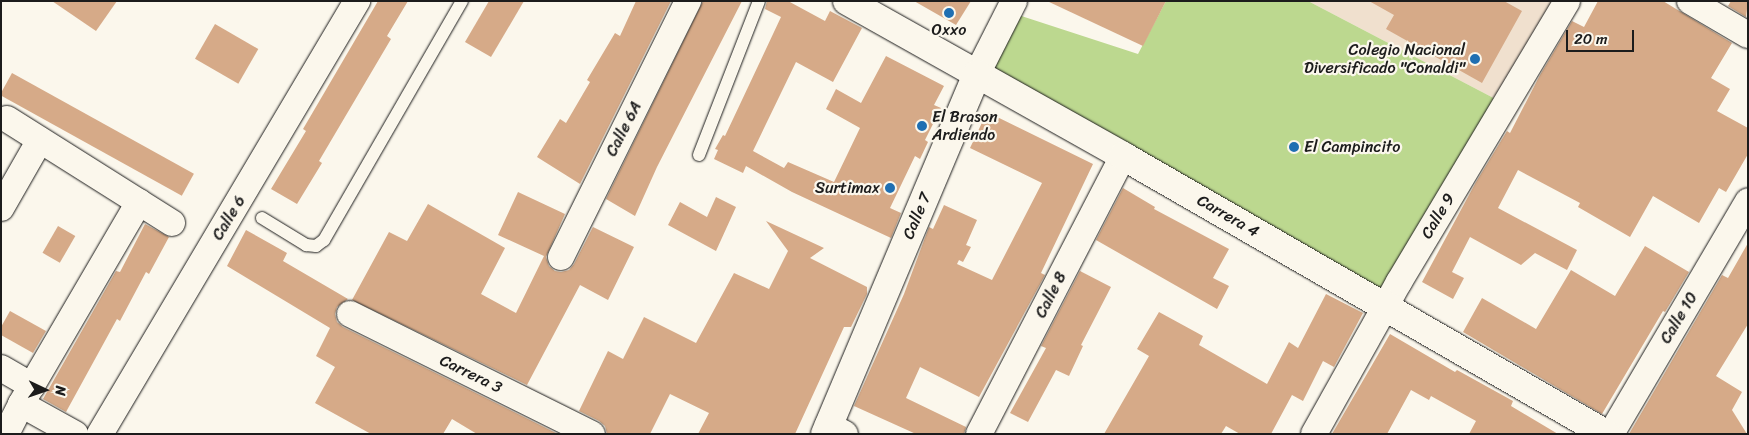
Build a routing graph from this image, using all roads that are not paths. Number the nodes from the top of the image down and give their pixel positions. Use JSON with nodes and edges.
{"nodes":[{"id":1,"x":357,"y":1,"type":"edge"},
{"id":2,"x":462,"y":1,"type":"edge"},
{"id":3,"x":688,"y":1,"type":"edge"},
{"id":4,"x":759,"y":1,"type":"edge"},
{"id":5,"x":848,"y":1,"type":"edge"},
{"id":6,"x":1014,"y":1,"type":"edge"},
{"id":7,"x":1567,"y":1,"type":"edge"},
{"id":8,"x":1690,"y":1,"type":"edge"},
{"id":9,"x":1748,"y":35,"type":"edge"},
{"id":10,"x":977,"y":74,"type":"junction"},
{"id":11,"x":7,"y":119,"type":"dead end"},
{"id":12,"x":40,"y":140,"type":"junction"},
{"id":13,"x":699,"y":155,"type":"dead end"},
{"id":14,"x":1123,"y":156,"type":"junction"},
{"id":15,"x":139,"y":202,"type":"junction"},
{"id":16,"x":1748,"y":202,"type":"edge"},
{"id":17,"x":1,"y":208,"type":"edge"},
{"id":18,"x":262,"y":218,"type":"dead end"},
{"id":19,"x":172,"y":223,"type":"dead end"},
{"id":20,"x":561,"y":257,"type":"dead end"},
{"id":21,"x":1386,"y":308,"type":"junction"},
{"id":22,"x":350,"y":314,"type":"dead end"},
{"id":23,"x":1,"y":368,"type":"edge"},
{"id":24,"x":26,"y":395,"type":"junction"},
{"id":25,"x":833,"y":431,"type":"edge"},
{"id":26,"x":6,"y":434,"type":"edge"},
{"id":27,"x":75,"y":434,"type":"edge"},
{"id":28,"x":100,"y":434,"type":"edge"},
{"id":29,"x":592,"y":434,"type":"edge"},
{"id":30,"x":980,"y":434,"type":"edge"},
{"id":31,"x":1314,"y":434,"type":"edge"},
{"id":32,"x":1606,"y":434,"type":"edge"},
{"id":33,"x":1611,"y":434,"type":"edge"}],
"edges":[{"from":1,"to":28,"type":"street","name":"Calle 6"},
{"from":2,"to":18,"type":"lane"},
{"from":3,"to":20,"type":"street","name":"Calle 6A"},
{"from":4,"to":13,"type":"lane"},
{"from":5,"to":10,"type":"street","name":"Carrera 4"},
{"from":6,"to":10,"type":"street","name":"Calle 7"},
{"from":7,"to":21,"type":"street","name":"Calle 9"},
{"from":8,"to":9,"type":"street"},
{"from":10,"to":14,"type":"street","name":"Carrera 4"},
{"from":10,"to":25,"type":"street","name":"Calle 7"},
{"from":11,"to":12,"type":"street"},
{"from":12,"to":15,"type":"street"},
{"from":12,"to":17,"type":"street"},
{"from":14,"to":21,"type":"street","name":"Carrera 4"},
{"from":14,"to":30,"type":"street","name":"Calle 8"},
{"from":15,"to":19,"type":"street"},
{"from":15,"to":24,"type":"street"},
{"from":16,"to":33,"type":"street","name":"Calle 10"},
{"from":21,"to":31,"type":"street","name":"Calle 9"},
{"from":21,"to":32,"type":"street","name":"Carrera 4"},
{"from":22,"to":29,"type":"street","name":"Carrera 3"},
{"from":23,"to":24,"type":"street"},
{"from":24,"to":26,"type":"street"},
{"from":24,"to":27,"type":"street"}]}
